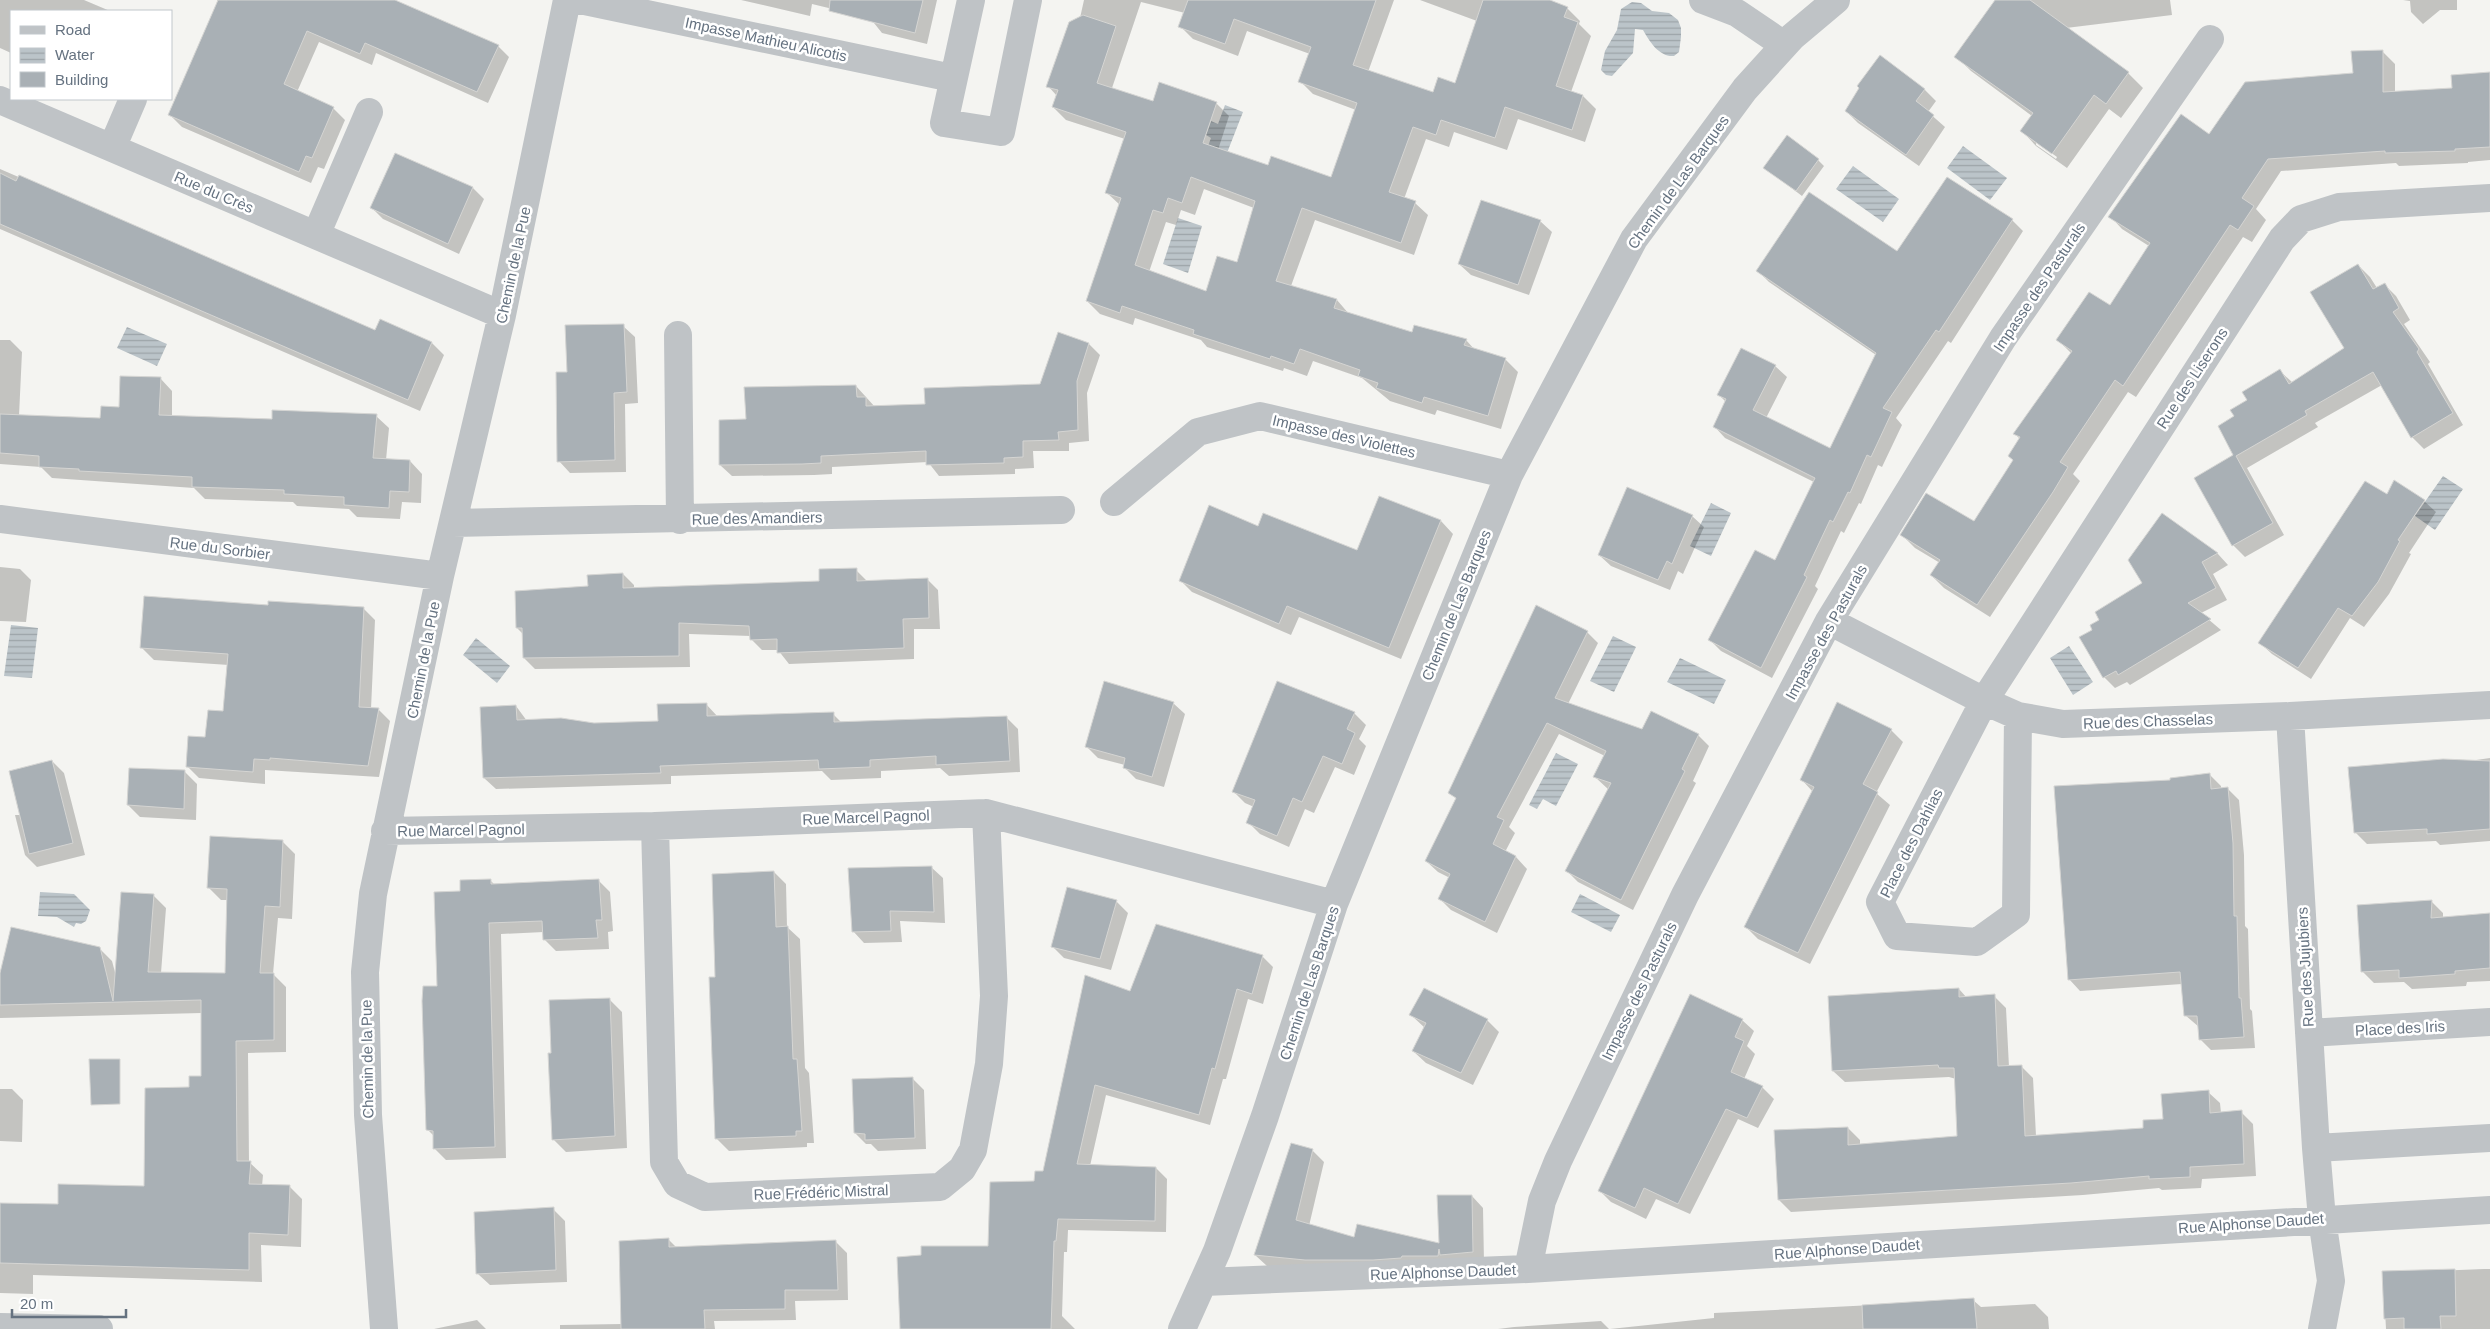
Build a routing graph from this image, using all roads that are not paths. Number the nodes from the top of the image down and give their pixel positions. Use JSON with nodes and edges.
{"nodes":[{"id":1,"x":568,"y":0,"type":"edge"},
{"id":2,"x":580,"y":0,"type":"edge"},
{"id":3,"x":971,"y":0,"type":"edge"},
{"id":4,"x":1028,"y":0,"type":"edge"},
{"id":5,"x":1703,"y":0,"type":"edge"},
{"id":6,"x":1836,"y":0,"type":"edge"},
{"id":7,"x":2210,"y":39,"type":"dead end"},
{"id":8,"x":1784,"y":46,"type":"junction"},
{"id":9,"x":952,"y":78,"type":"junction"},
{"id":10,"x":0,"y":100,"type":"edge"},
{"id":11,"x":133,"y":100,"type":"edge"},
{"id":12,"x":369,"y":112,"type":"dead end"},
{"id":13,"x":112,"y":148,"type":"junction"},
{"id":14,"x":2490,"y":198,"type":"edge"},
{"id":15,"x":316,"y":235,"type":"junction"},
{"id":16,"x":502,"y":315,"type":"junction"},
{"id":17,"x":678,"y":335,"type":"dead end"},
{"id":18,"x":1509,"y":475,"type":"junction"},
{"id":19,"x":1114,"y":502,"type":"dead end"},
{"id":20,"x":1061,"y":510,"type":"dead end"},
{"id":21,"x":0,"y":519,"type":"edge"},
{"id":22,"x":680,"y":520,"type":"junction"},
{"id":23,"x":453,"y":523,"type":"junction"},
{"id":24,"x":440,"y":576,"type":"junction"},
{"id":25,"x":1829,"y":621,"type":"junction"},
{"id":26,"x":1984,"y":701,"type":"junction"},
{"id":27,"x":2490,"y":705,"type":"edge"},
{"id":28,"x":2018,"y":716,"type":"junction"},
{"id":29,"x":2290,"y":716,"type":"junction"},
{"id":30,"x":986,"y":813,"type":"junction"},
{"id":31,"x":655,"y":826,"type":"junction"},
{"id":32,"x":386,"y":831,"type":"junction"},
{"id":33,"x":1334,"y":904,"type":"junction"},
{"id":34,"x":2490,"y":1022,"type":"edge"},
{"id":35,"x":2309,"y":1033,"type":"junction"},
{"id":36,"x":2490,"y":1138,"type":"edge"},
{"id":37,"x":2316,"y":1148,"type":"junction"},
{"id":38,"x":2490,"y":1210,"type":"edge"},
{"id":39,"x":2322,"y":1219,"type":"junction"},
{"id":40,"x":1528,"y":1269,"type":"junction"},
{"id":41,"x":1204,"y":1282,"type":"junction"},
{"id":42,"x":0,"y":1327,"type":"edge"},
{"id":43,"x":46,"y":1328,"type":"edge"},
{"id":44,"x":100,"y":1329,"type":"edge"},
{"id":45,"x":384,"y":1329,"type":"edge"},
{"id":46,"x":1182,"y":1329,"type":"edge"},
{"id":47,"x":2322,"y":1329,"type":"edge"}],
"edges":[{"from":1,"to":16,"type":"street","name":"Chemin de la Pue"},
{"from":2,"to":9,"type":"street","name":"Impasse Mathieu Alicotis"},
{"from":3,"to":9,"type":"street"},
{"from":4,"to":9,"type":"street"},
{"from":5,"to":8,"type":"street"},
{"from":6,"to":8,"type":"street","name":"Chemin de Las Barques"},
{"from":7,"to":25,"type":"street","name":"Impasse des Pasturals"},
{"from":8,"to":18,"type":"street","name":"Chemin de Las Barques"},
{"from":10,"to":13,"type":"street","name":"Rue du Crès"},
{"from":11,"to":13,"type":"street"},
{"from":12,"to":15,"type":"street"},
{"from":13,"to":15,"type":"street","name":"Rue du Crès"},
{"from":14,"to":26,"type":"street","name":"Rue des Liserons"},
{"from":15,"to":16,"type":"street","name":"Rue du Crès"},
{"from":16,"to":23,"type":"street","name":"Chemin de la Pue"},
{"from":17,"to":22,"type":"street"},
{"from":18,"to":19,"type":"street","name":"Impasse des Violettes"},
{"from":18,"to":33,"type":"street","name":"Chemin de Las Barques"},
{"from":20,"to":22,"type":"street","name":"Rue des Amandiers"},
{"from":21,"to":24,"type":"street","name":"Rue du Sorbier"},
{"from":22,"to":23,"type":"street","name":"Rue des Amandiers"},
{"from":23,"to":24,"type":"street","name":"Chemin de la Pue"},
{"from":24,"to":32,"type":"street","name":"Chemin de la Pue"},
{"from":25,"to":26,"type":"street","name":"Rue des Chasselas"},
{"from":25,"to":40,"type":"street","name":"Impasse des Pasturals"},
{"from":26,"to":28,"type":"street","name":"Rue des Chasselas"},
{"from":26,"to":28,"type":"street","name":"Place des Dahlias"},
{"from":27,"to":29,"type":"street","name":"Rue des Chasselas"},
{"from":28,"to":29,"type":"street","name":"Rue des Chasselas"},
{"from":29,"to":35,"type":"street","name":"Rue des Jujubiers"},
{"from":30,"to":31,"type":"street","name":"Rue Marcel Pagnol"},
{"from":30,"to":31,"type":"street","name":"Rue Frédéric Mistral"},
{"from":30,"to":33,"type":"street","name":"Rue Marcel Pagnol"},
{"from":31,"to":32,"type":"street","name":"Rue Marcel Pagnol"},
{"from":32,"to":45,"type":"street","name":"Chemin de la Pue"},
{"from":33,"to":41,"type":"street","name":"Chemin de Las Barques"},
{"from":34,"to":35,"type":"street","name":"Place des Iris"},
{"from":35,"to":37,"type":"street","name":"Rue des Jujubiers"},
{"from":36,"to":37,"type":"street"},
{"from":37,"to":39,"type":"street","name":"Rue des Jujubiers"},
{"from":38,"to":39,"type":"street","name":"Rue Alphonse Daudet"},
{"from":39,"to":40,"type":"street","name":"Rue Alphonse Daudet"},
{"from":39,"to":47,"type":"street","name":"Rue des Jujubiers"},
{"from":40,"to":41,"type":"street","name":"Rue Alphonse Daudet"},
{"from":41,"to":46,"type":"street","name":"Chemin de Las Barques"},
{"from":42,"to":43,"type":"street"},
{"from":43,"to":44,"type":"street"}]}
